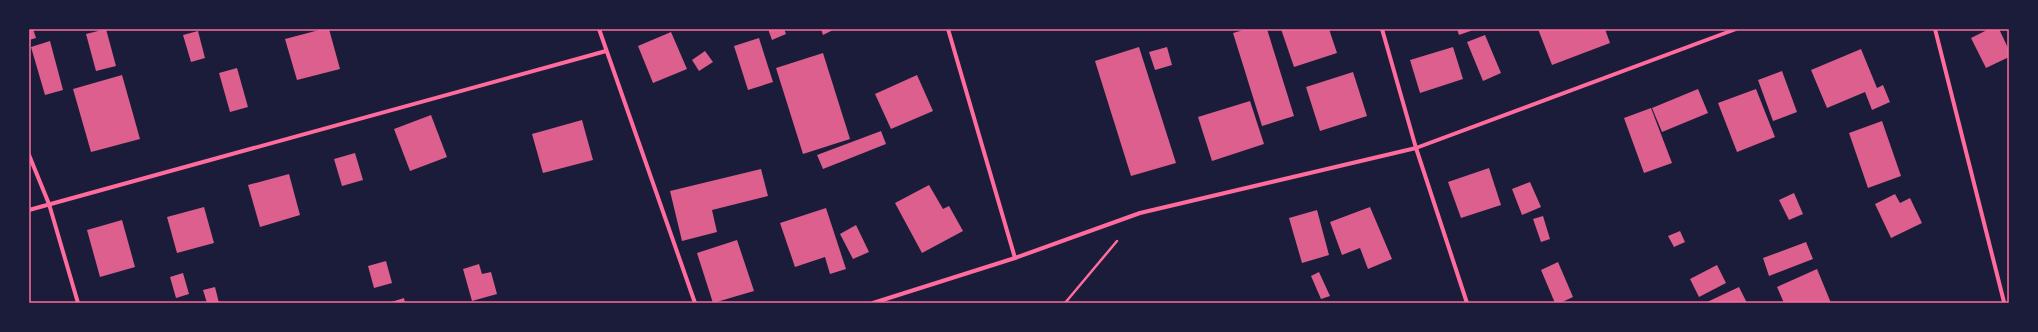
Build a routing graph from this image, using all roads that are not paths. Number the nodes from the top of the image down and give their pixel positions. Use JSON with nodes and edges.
{"nodes":[{"id":1,"x":599,"y":29,"type":"edge"},
{"id":2,"x":948,"y":29,"type":"edge"},
{"id":3,"x":1382,"y":29,"type":"edge"},
{"id":4,"x":1736,"y":29,"type":"edge"},
{"id":5,"x":1936,"y":29,"type":"edge"},
{"id":6,"x":606,"y":51,"type":"junction"},
{"id":7,"x":1416,"y":148,"type":"junction"},
{"id":8,"x":29,"y":155,"type":"edge"},
{"id":9,"x":48,"y":204,"type":"junction"},
{"id":10,"x":29,"y":210,"type":"edge"},
{"id":11,"x":1015,"y":258,"type":"junction"},
{"id":12,"x":2004,"y":302,"type":"dead end"},
{"id":13,"x":78,"y":303,"type":"edge"},
{"id":14,"x":695,"y":303,"type":"edge"},
{"id":15,"x":873,"y":303,"type":"edge"},
{"id":16,"x":1467,"y":303,"type":"edge"}],
"edges":[{"from":1,"to":6,"type":"street"},
{"from":2,"to":11,"type":"street"},
{"from":3,"to":7,"type":"street"},
{"from":4,"to":7,"type":"street"},
{"from":5,"to":12,"type":"street"},
{"from":6,"to":9,"type":"street"},
{"from":6,"to":14,"type":"street"},
{"from":7,"to":11,"type":"street"},
{"from":7,"to":16,"type":"street"},
{"from":8,"to":9,"type":"street"},
{"from":9,"to":10,"type":"street"},
{"from":9,"to":13,"type":"street"},
{"from":11,"to":15,"type":"street"}]}
